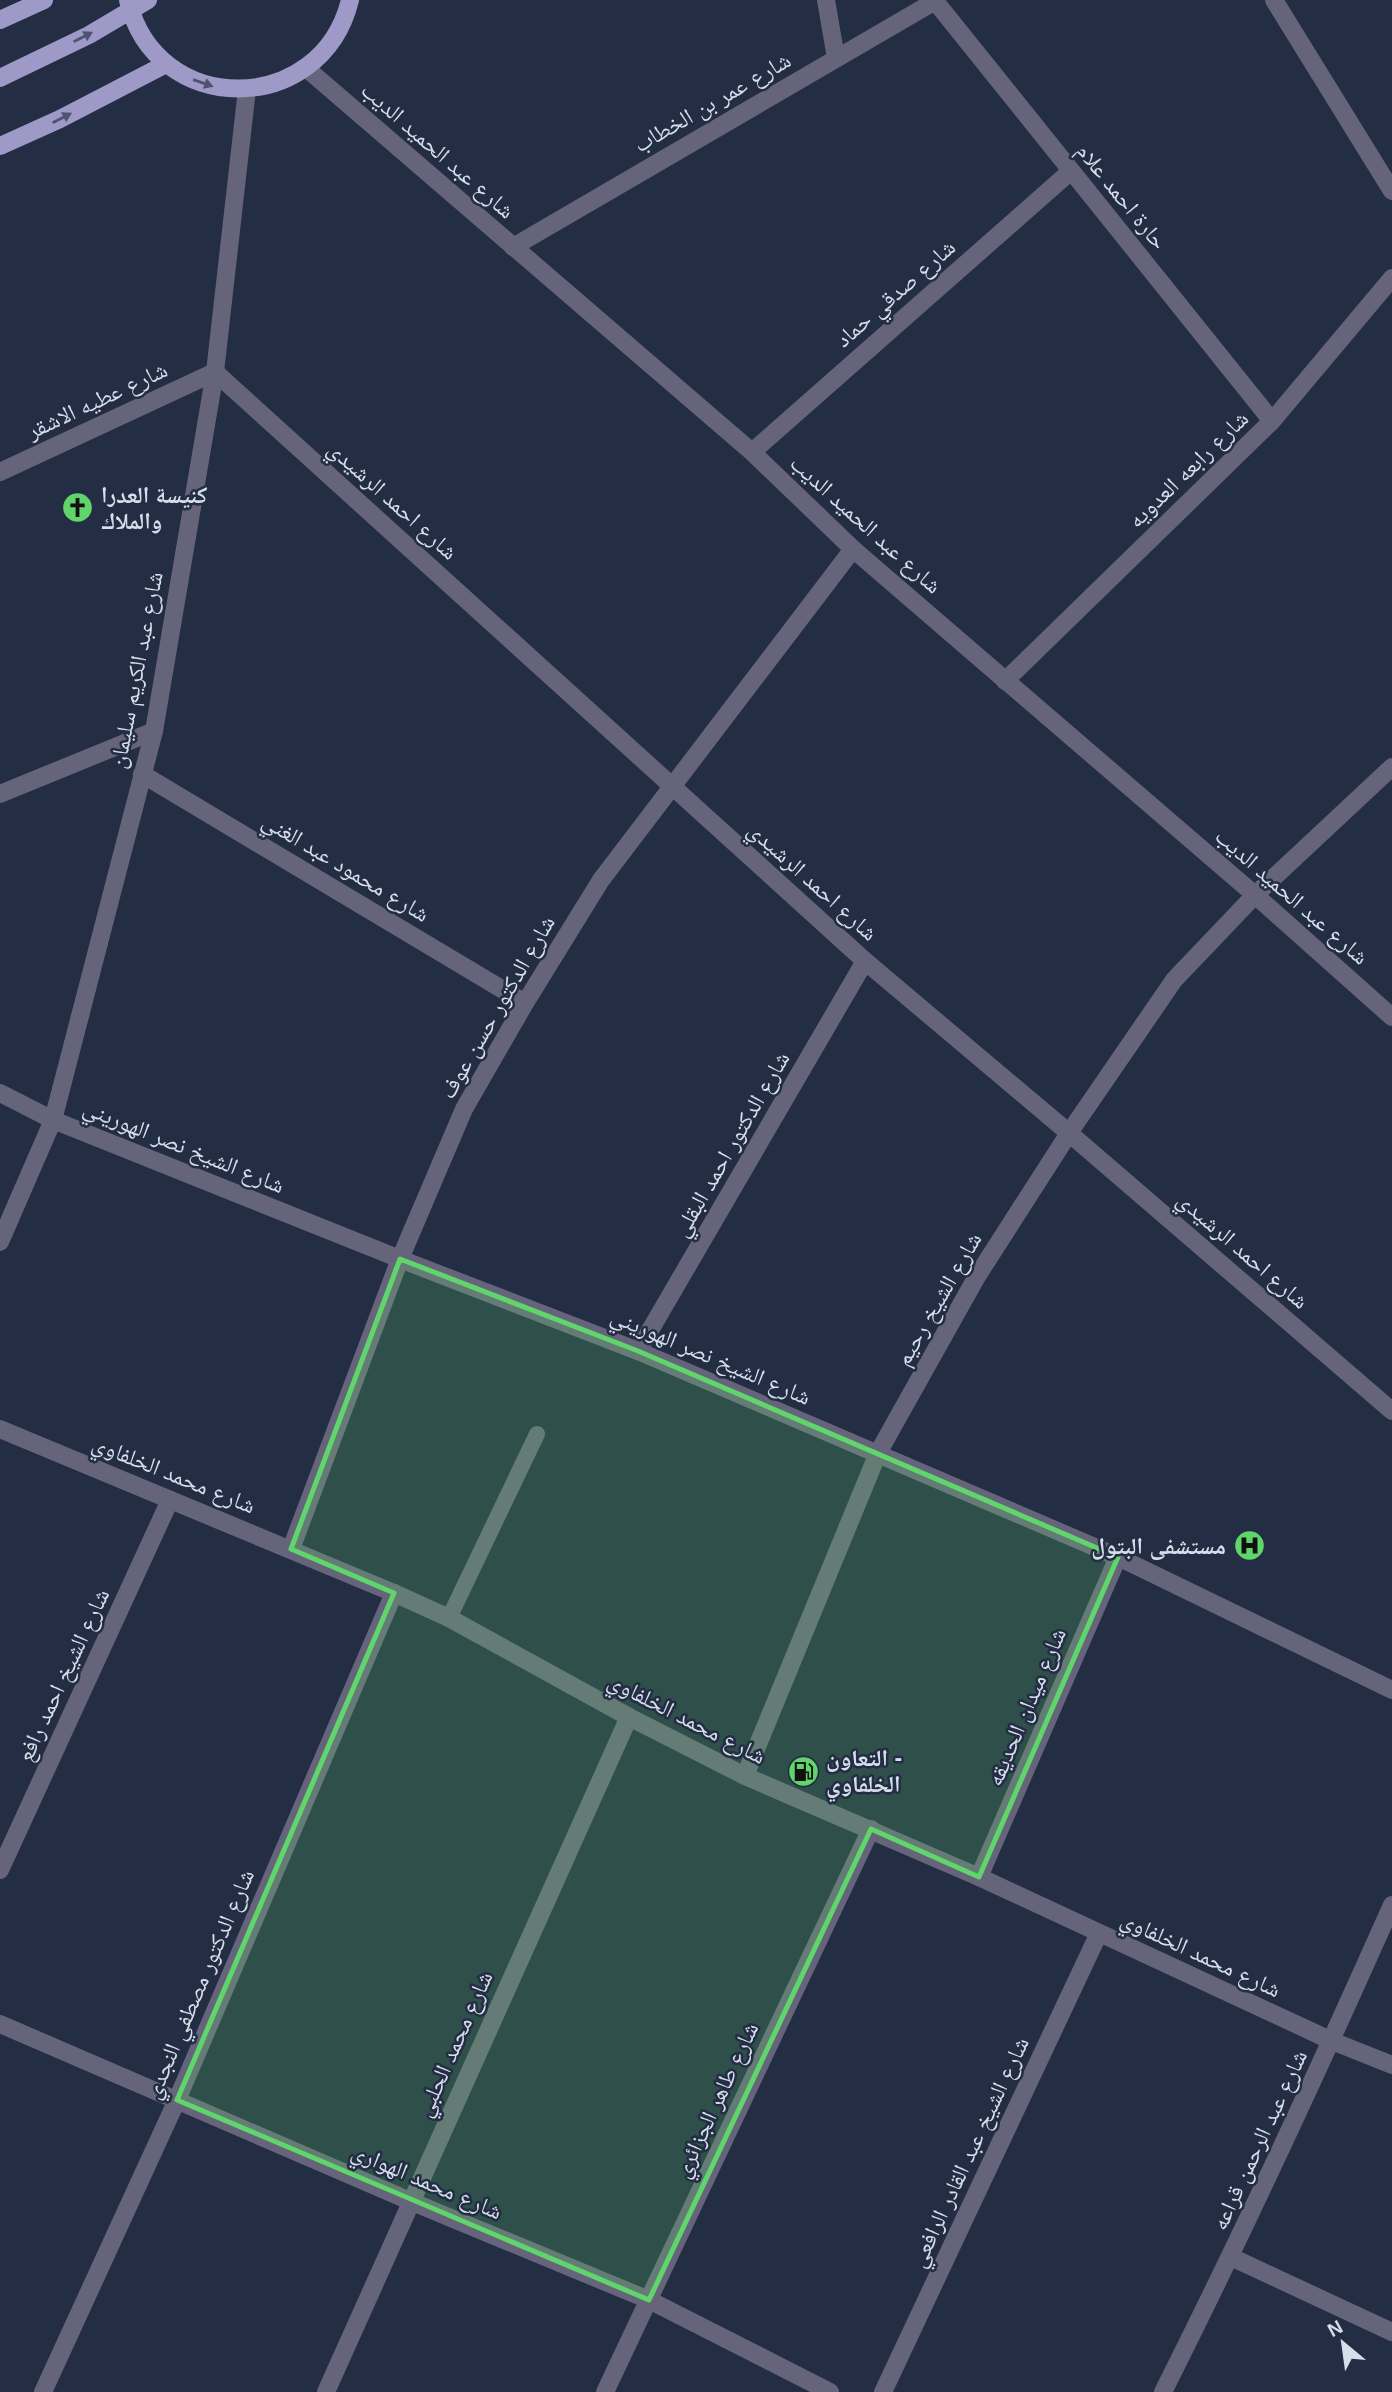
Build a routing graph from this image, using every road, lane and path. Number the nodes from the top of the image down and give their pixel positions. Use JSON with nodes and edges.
{"nodes":[{"id":1,"x":44,"y":0,"type":"edge"},
{"id":2,"x":128,"y":0,"type":"edge"},
{"id":3,"x":148,"y":0,"type":"edge"},
{"id":4,"x":350,"y":0,"type":"edge"},
{"id":5,"x":825,"y":0,"type":"edge"},
{"id":6,"x":1274,"y":0,"type":"edge"},
{"id":7,"x":936,"y":1,"type":"edge"},
{"id":8,"x":0,"y":20,"type":"edge"},
{"id":9,"x":836,"y":58,"type":"junction"},
{"id":10,"x":166,"y":64,"type":"junction"},
{"id":11,"x":306,"y":68,"type":"junction"},
{"id":12,"x":0,"y":78,"type":"edge"},
{"id":13,"x":247,"y":89,"type":"junction"},
{"id":14,"x":0,"y":146,"type":"edge"},
{"id":15,"x":1070,"y":171,"type":"junction"},
{"id":16,"x":1392,"y":191,"type":"edge"},
{"id":17,"x":513,"y":247,"type":"junction"},
{"id":18,"x":1392,"y":278,"type":"edge"},
{"id":19,"x":215,"y":372,"type":"junction"},
{"id":20,"x":1272,"y":421,"type":"junction"},
{"id":21,"x":751,"y":452,"type":"junction"},
{"id":22,"x":0,"y":472,"type":"edge"},
{"id":23,"x":853,"y":549,"type":"junction"},
{"id":24,"x":1005,"y":681,"type":"junction"},
{"id":25,"x":154,"y":732,"type":"junction"},
{"id":26,"x":1392,"y":767,"type":"edge"},
{"id":27,"x":142,"y":774,"type":"junction"},
{"id":28,"x":672,"y":787,"type":"junction"},
{"id":29,"x":0,"y":794,"type":"edge"},
{"id":30,"x":1255,"y":895,"type":"junction"},
{"id":31,"x":866,"y":961,"type":"junction"},
{"id":32,"x":525,"y":1003,"type":"junction"},
{"id":33,"x":1391,"y":1013,"type":"edge"},
{"id":34,"x":0,"y":1093,"type":"edge"},
{"id":35,"x":53,"y":1120,"type":"junction"},
{"id":36,"x":1069,"y":1133,"type":"junction"},
{"id":37,"x":0,"y":1242,"type":"edge"},
{"id":38,"x":400,"y":1259,"type":"junction"},
{"id":39,"x":638,"y":1351,"type":"junction"},
{"id":40,"x":1392,"y":1411,"type":"edge"},
{"id":41,"x":0,"y":1429,"type":"edge"},
{"id":42,"x":537,"y":1434,"type":"dead end"},
{"id":43,"x":878,"y":1453,"type":"junction"},
{"id":44,"x":170,"y":1500,"type":"junction"},
{"id":45,"x":291,"y":1549,"type":"junction"},
{"id":46,"x":1118,"y":1557,"type":"junction"},
{"id":47,"x":394,"y":1593,"type":"junction"},
{"id":48,"x":449,"y":1619,"type":"junction"},
{"id":49,"x":1392,"y":1690,"type":"edge"},
{"id":50,"x":629,"y":1717,"type":"junction"},
{"id":51,"x":745,"y":1776,"type":"junction"},
{"id":52,"x":871,"y":1829,"type":"junction"},
{"id":53,"x":0,"y":1870,"type":"edge"},
{"id":54,"x":979,"y":1877,"type":"junction"},
{"id":55,"x":1392,"y":1905,"type":"edge"},
{"id":56,"x":1099,"y":1934,"type":"junction"},
{"id":57,"x":0,"y":2024,"type":"edge"},
{"id":58,"x":1332,"y":2040,"type":"junction"},
{"id":59,"x":1392,"y":2065,"type":"edge"},
{"id":60,"x":177,"y":2099,"type":"junction"},
{"id":61,"x":410,"y":2202,"type":"junction"},
{"id":62,"x":1231,"y":2257,"type":"junction"},
{"id":63,"x":649,"y":2300,"type":"junction"},
{"id":64,"x":1392,"y":2332,"type":"edge"},
{"id":65,"x":43,"y":2392,"type":"edge"},
{"id":66,"x":326,"y":2392,"type":"edge"},
{"id":67,"x":605,"y":2392,"type":"edge"},
{"id":68,"x":830,"y":2392,"type":"edge"},
{"id":69,"x":883,"y":2392,"type":"edge"},
{"id":70,"x":1163,"y":2392,"type":"edge"}],
"edges":[{"from":1,"to":8,"type":"main road"},
{"from":2,"to":10,"type":"main road"},
{"from":12,"to":3,"type":"main road","one_way":true,"bridge":true},
{"from":4,"to":11,"type":"main road"},
{"from":5,"to":9,"type":"street"},
{"from":6,"to":16,"type":"street"},
{"from":7,"to":9,"type":"street","name":"شارع عمر بن الخطاب"},
{"from":7,"to":15,"type":"street","name":"حارة احمد علام"},
{"from":9,"to":17,"type":"street","name":"شارع عمر بن الخطاب"},
{"from":10,"to":13,"type":"main road","one_way":true},
{"from":14,"to":10,"type":"main road","one_way":true},
{"from":11,"to":13,"type":"main road"},
{"from":11,"to":17,"type":"street","name":"شارع عبد الحميد الديب"},
{"from":13,"to":19,"type":"street","name":"شارع عبد الكريم سليمان"},
{"from":15,"to":20,"type":"street","name":"حارة احمد علام"},
{"from":15,"to":21,"type":"street","name":"شارع صدقي حماد"},
{"from":17,"to":21,"type":"street","name":"شارع عبد الحميد الديب"},
{"from":18,"to":20,"type":"street","name":"شارع رابعه العدويه"},
{"from":19,"to":22,"type":"street","name":"شارع عطيه الاشقر"},
{"from":19,"to":25,"type":"street","name":"شارع عبد الكريم سليمان"},
{"from":19,"to":28,"type":"street","name":"شارع احمد الرشيدي"},
{"from":20,"to":24,"type":"street","name":"شارع رابعه العدويه"},
{"from":21,"to":23,"type":"street","name":"شارع عبد الحميد الديب"},
{"from":23,"to":24,"type":"street","name":"شارع عبد الحميد الديب"},
{"from":23,"to":28,"type":"street","name":"شارع الدكتور حسن عوف"},
{"from":24,"to":30,"type":"street","name":"شارع عبد الحميد الديب"},
{"from":25,"to":27,"type":"street","name":"شارع عبد الكريم سليمان"},
{"from":25,"to":29,"type":"street"},
{"from":26,"to":30,"type":"street","name":"شارع الشيخ رحيم"},
{"from":27,"to":32,"type":"street","name":"شارع محمود عبد الغني"},
{"from":27,"to":35,"type":"street","name":"شارع عبد الكريم سليمان"},
{"from":28,"to":31,"type":"street","name":"شارع احمد الرشيدي"},
{"from":28,"to":32,"type":"street","name":"شارع الدكتور حسن عوف"},
{"from":30,"to":33,"type":"street","name":"شارع عبد الحميد الديب"},
{"from":30,"to":36,"type":"street","name":"شارع الشيخ رحيم"},
{"from":31,"to":36,"type":"street","name":"شارع احمد الرشيدي"},
{"from":31,"to":39,"type":"street","name":"شارع الدكتور احمد البقلي"},
{"from":32,"to":38,"type":"street","name":"شارع الدكتور حسن عوف"},
{"from":34,"to":35,"type":"street","name":"شارع الشيخ نصر الهوريني"},
{"from":35,"to":37,"type":"street","name":"شارع عبد الكريم سليمان"},
{"from":35,"to":38,"type":"street","name":"شارع الشيخ نصر الهوريني"},
{"from":36,"to":40,"type":"street","name":"شارع احمد الرشيدي"},
{"from":36,"to":43,"type":"street","name":"شارع الشيخ رحيم"},
{"from":38,"to":39,"type":"street","name":"شارع الشيخ نصر الهوريني"},
{"from":38,"to":45,"type":"street","name":"شارع الدكتور حسن عوف"},
{"from":39,"to":43,"type":"street","name":"شارع الشيخ نصر الهوريني"},
{"from":41,"to":44,"type":"street","name":"شارع محمد الخلفاوي"},
{"from":42,"to":48,"type":"lane"},
{"from":43,"to":46,"type":"street","name":"شارع الشيخ نصر الهوريني"},
{"from":43,"to":51,"type":"street","name":"شارع الشيخ رحيم"},
{"from":44,"to":45,"type":"street","name":"شارع محمد الخلفاوي"},
{"from":44,"to":53,"type":"street","name":"شارع الشيخ احمد رافع"},
{"from":45,"to":47,"type":"street","name":"شارع محمد الخلفاوي"},
{"from":46,"to":49,"type":"street","name":"شارع الشيخ نصر الهوريني"},
{"from":46,"to":54,"type":"street","name":"شارع ميدان الحديقه"},
{"from":47,"to":48,"type":"street","name":"شارع محمد الخلفاوي"},
{"from":47,"to":60,"type":"street","name":"شارع الدكتور مصطفي النجدي"},
{"from":48,"to":50,"type":"street","name":"شارع محمد الخلفاوي"},
{"from":50,"to":51,"type":"street","name":"شارع محمد الخلفاوي"},
{"from":50,"to":61,"type":"street","name":"شارع محمد الحلبي"},
{"from":51,"to":52,"type":"street","name":"شارع محمد الخلفاوي"},
{"from":52,"to":54,"type":"street","name":"شارع محمد الخلفاوي"},
{"from":52,"to":63,"type":"street","name":"شارع طاهر الجزائري"},
{"from":54,"to":56,"type":"street","name":"شارع محمد الخلفاوي"},
{"from":55,"to":58,"type":"street","name":"شارع عبد الرحمن قراعه"},
{"from":56,"to":58,"type":"street","name":"شارع محمد الخلفاوي"},
{"from":56,"to":69,"type":"street","name":"شارع الشيخ عبد القادر الرافعي"},
{"from":57,"to":60,"type":"street","name":"شارع محمد الهواري"},
{"from":58,"to":59,"type":"street","name":"شارع محمد الخلفاوي"},
{"from":58,"to":62,"type":"street","name":"شارع عبد الرحمن قراعه"},
{"from":60,"to":61,"type":"street","name":"شارع محمد الهواري"},
{"from":60,"to":65,"type":"street","name":"شارع الدكتور مصطفي النجدي"},
{"from":61,"to":63,"type":"street","name":"شارع محمد الهواري"},
{"from":61,"to":66,"type":"street","name":"شارع محمد الحلبي"},
{"from":62,"to":64,"type":"street"},
{"from":62,"to":70,"type":"street","name":"شارع عبد الرحمن قراعه"},
{"from":63,"to":67,"type":"street","name":"شارع طاهر الجزائري"},
{"from":63,"to":68,"type":"street","name":"شارع محمد الهواري"}]}
